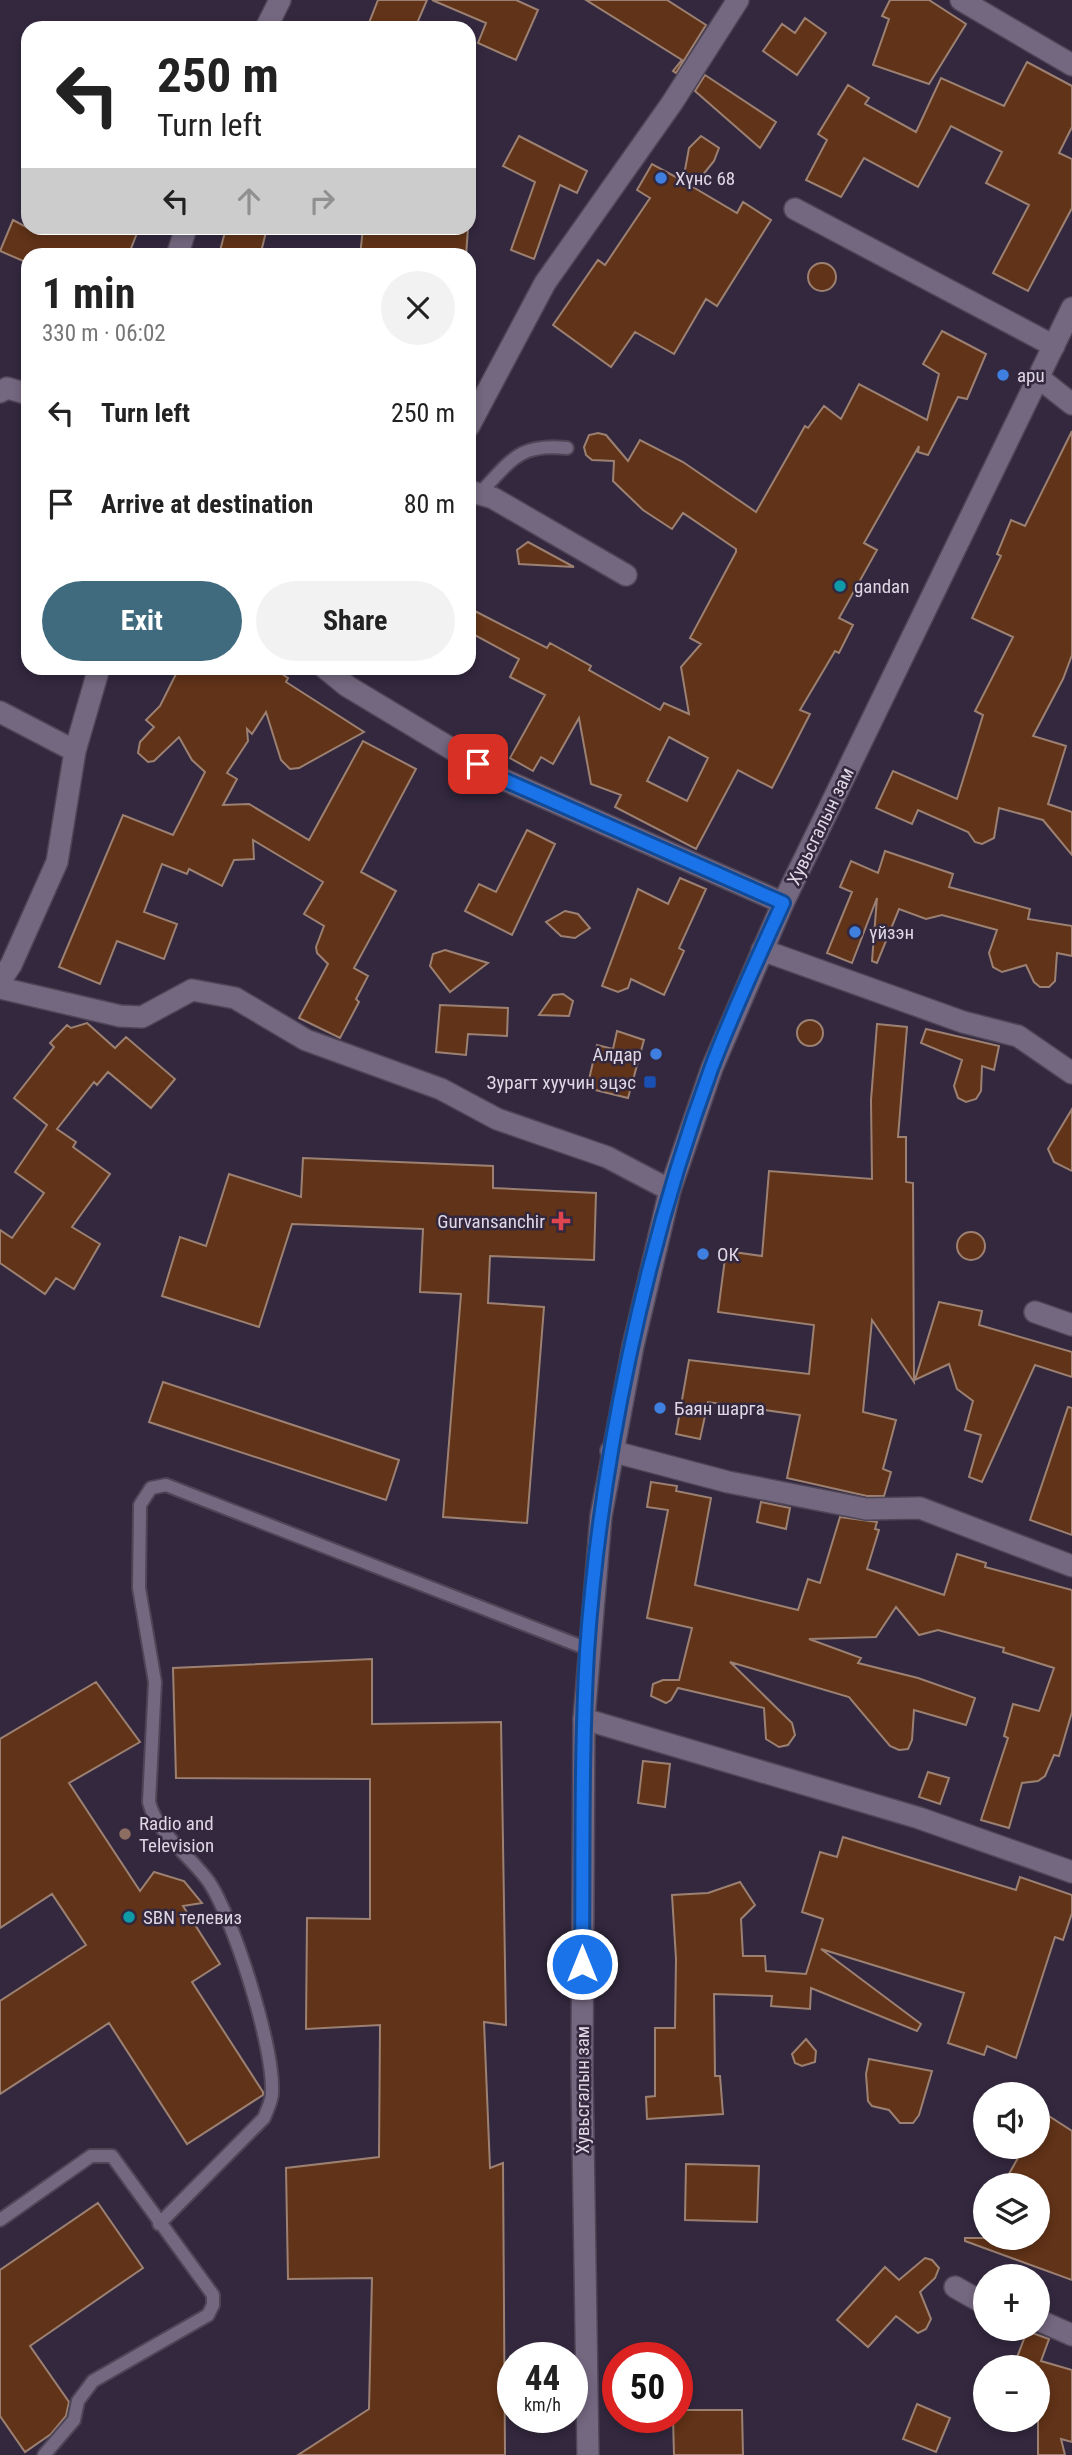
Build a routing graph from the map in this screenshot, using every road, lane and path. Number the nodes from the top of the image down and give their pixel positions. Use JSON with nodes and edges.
{"nodes":[{"id":1,"x":280,"y":0,"type":"edge"},
{"id":2,"x":738,"y":0,"type":"edge"},
{"id":3,"x":961,"y":0,"type":"edge"},
{"id":4,"x":270,"y":21,"type":"edge"},
{"id":5,"x":1072,"y":65,"type":"edge"},
{"id":6,"x":794,"y":209,"type":"dead end"},
{"id":7,"x":1072,"y":308,"type":"edge"},
{"id":8,"x":1054,"y":346,"type":"junction"},
{"id":9,"x":1040,"y":378,"type":"junction"},
{"id":10,"x":0,"y":392,"type":"edge"},
{"id":11,"x":21,"y":392,"type":"edge"},
{"id":12,"x":1072,"y":404,"type":"edge"},
{"id":13,"x":476,"y":413,"type":"edge"},
{"id":14,"x":567,"y":448,"type":"dead end"},
{"id":15,"x":476,"y":490,"type":"edge"},
{"id":16,"x":476,"y":493,"type":"edge"},
{"id":17,"x":626,"y":575,"type":"dead end"},
{"id":18,"x":97,"y":675,"type":"edge"},
{"id":19,"x":333,"y":675,"type":"edge"},
{"id":20,"x":355,"y":675,"type":"edge"},
{"id":21,"x":347,"y":686,"type":"junction"},
{"id":22,"x":0,"y":712,"type":"edge"},
{"id":23,"x":75,"y":751,"type":"junction"},
{"id":24,"x":783,"y":903,"type":"junction"},
{"id":25,"x":762,"y":950,"type":"junction"},
{"id":26,"x":0,"y":981,"type":"edge"},
{"id":27,"x":0,"y":988,"type":"edge"},
{"id":28,"x":1072,"y":1073,"type":"edge"},
{"id":29,"x":670,"y":1190,"type":"junction"},
{"id":30,"x":1035,"y":1312,"type":"dead end"},
{"id":31,"x":1072,"y":1325,"type":"edge"},
{"id":32,"x":611,"y":1451,"type":"junction"},
{"id":33,"x":1072,"y":1566,"type":"edge"},
{"id":34,"x":587,"y":1649,"type":"junction"},
{"id":35,"x":584,"y":1719,"type":"junction"},
{"id":36,"x":1072,"y":1872,"type":"edge"},
{"id":37,"x":0,"y":2220,"type":"edge"},
{"id":38,"x":159,"y":2224,"type":"junction"},
{"id":39,"x":955,"y":2287,"type":"dead end"},
{"id":40,"x":973,"y":2297,"type":"edge"},
{"id":41,"x":1050,"y":2325,"type":"edge"},
{"id":42,"x":1072,"y":2335,"type":"edge"},
{"id":43,"x":44,"y":2455,"type":"edge"},
{"id":44,"x":588,"y":2455,"type":"edge"}],
"edges":[{"from":1,"to":4,"type":"street"},
{"from":2,"to":13,"type":"street"},
{"from":3,"to":5,"type":"street"},
{"from":6,"to":8,"type":"street"},
{"from":7,"to":8,"type":"street","name":"Хувьсгалын зам"},
{"from":8,"to":9,"type":"street","name":"Хувьсгалын зам"},
{"from":9,"to":12,"type":"street"},
{"from":9,"to":24,"type":"street","name":"Хувьсгалын зам"},
{"from":10,"to":11,"type":"street"},
{"from":14,"to":15,"type":"lane"},
{"from":16,"to":17,"type":"street"},
{"from":18,"to":23,"type":"street"},
{"from":19,"to":21,"type":"street"},
{"from":20,"to":21,"type":"street"},
{"from":21,"to":24,"type":"street"},
{"from":22,"to":23,"type":"street"},
{"from":23,"to":26,"type":"street"},
{"from":24,"to":25,"type":"street","name":"Хувьсгалын зам"},
{"from":25,"to":28,"type":"street"},
{"from":25,"to":29,"type":"street","name":"Хувьсгалын зам"},
{"from":27,"to":29,"type":"street"},
{"from":29,"to":32,"type":"street","name":"Хувьсгалын зам"},
{"from":30,"to":31,"type":"street"},
{"from":32,"to":33,"type":"street"},
{"from":32,"to":34,"type":"street","name":"Хувьсгалын зам"},
{"from":34,"to":35,"type":"street","name":"Хувьсгалын зам"},
{"from":34,"to":38,"type":"lane"},
{"from":35,"to":36,"type":"street"},
{"from":35,"to":44,"type":"street","name":"Хувьсгалын зам"},
{"from":37,"to":38,"type":"lane"},
{"from":38,"to":43,"type":"lane"},
{"from":39,"to":40,"type":"street"},
{"from":41,"to":42,"type":"street"}]}
